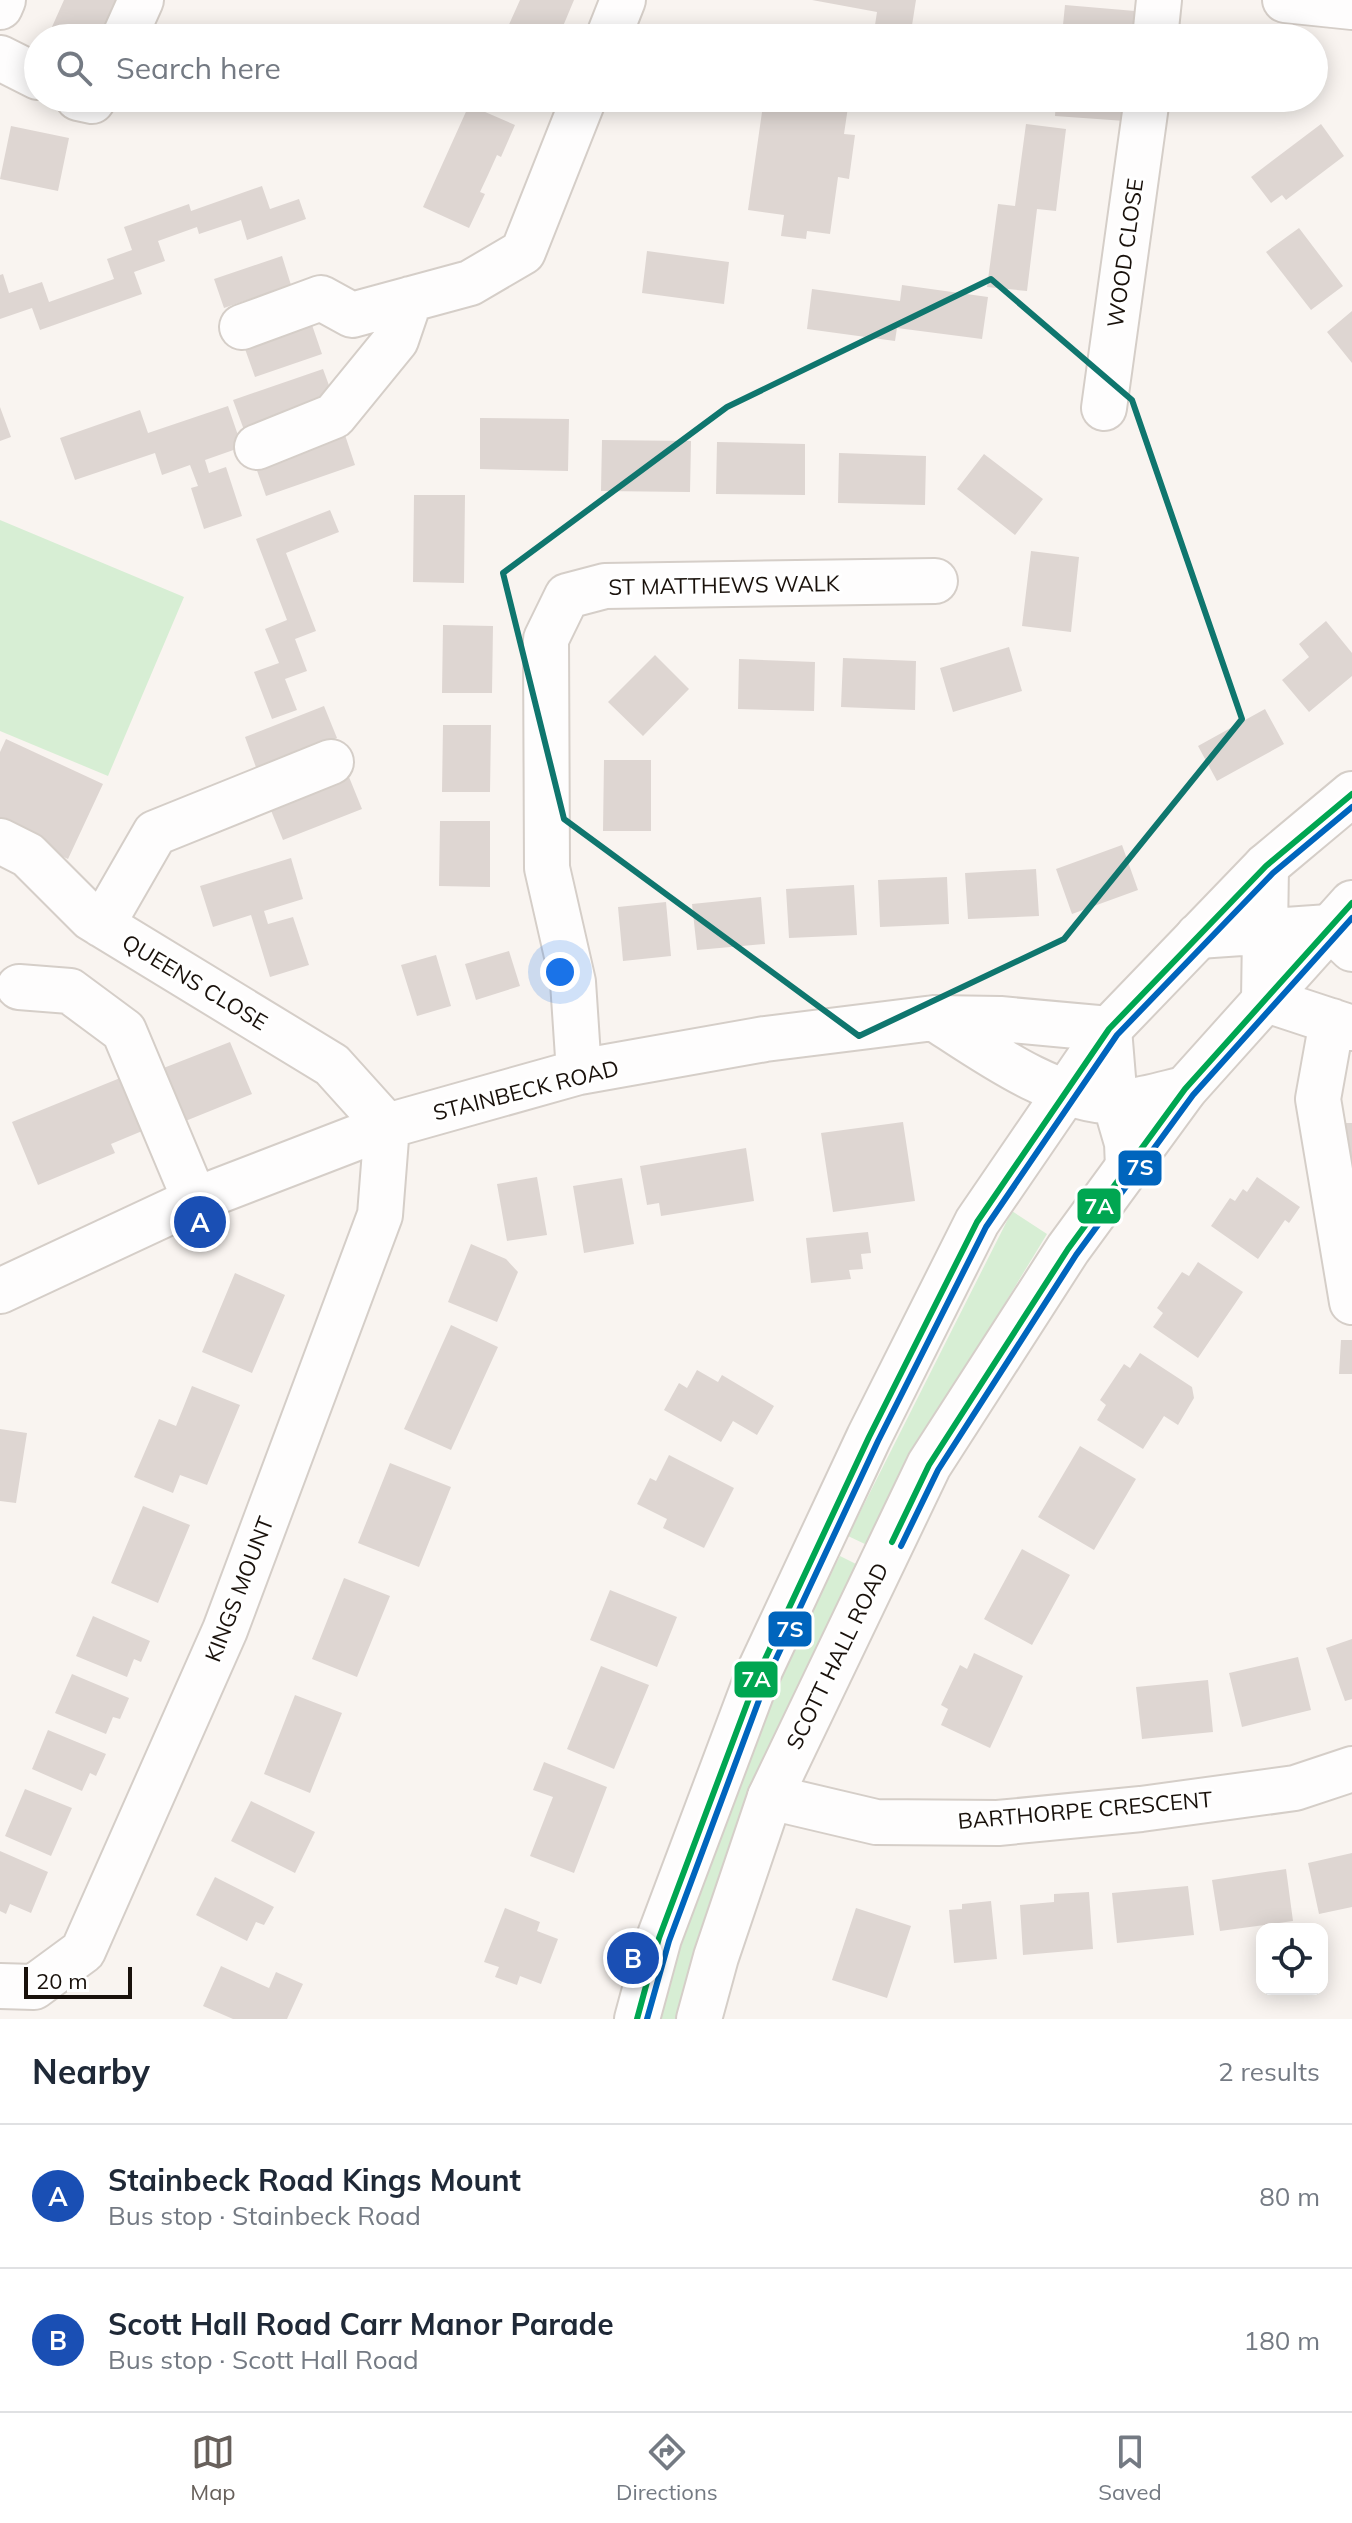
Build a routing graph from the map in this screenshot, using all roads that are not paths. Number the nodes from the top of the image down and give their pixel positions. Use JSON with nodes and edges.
{"nodes":[{"id":1,"x":3,"y":0,"type":"edge"},
{"id":2,"x":141,"y":0,"type":"edge"},
{"id":3,"x":623,"y":0,"type":"edge"},
{"id":4,"x":1159,"y":0,"type":"edge"},
{"id":5,"x":1285,"y":0,"type":"edge"},
{"id":6,"x":0,"y":7,"type":"edge"},
{"id":7,"x":1352,"y":7,"type":"edge"},
{"id":8,"x":130,"y":24,"type":"edge"},
{"id":9,"x":614,"y":24,"type":"edge"},
{"id":10,"x":1156,"y":24,"type":"edge"},
{"id":11,"x":0,"y":58,"type":"edge"},
{"id":12,"x":24,"y":70,"type":"edge"},
{"id":13,"x":578,"y":112,"type":"edge"},
{"id":14,"x":1145,"y":112,"type":"edge"},
{"id":15,"x":410,"y":299,"type":"junction"},
{"id":16,"x":242,"y":327,"type":"dead end"},
{"id":17,"x":1104,"y":408,"type":"dead end"},
{"id":18,"x":257,"y":447,"type":"dead end"},
{"id":19,"x":935,"y":581,"type":"dead end"},
{"id":20,"x":331,"y":762,"type":"dead end"},
{"id":21,"x":1352,"y":794,"type":"edge"},
{"id":22,"x":0,"y":841,"type":"edge"},
{"id":23,"x":1266,"y":866,"type":"junction"},
{"id":24,"x":102,"y":925,"type":"junction"},
{"id":25,"x":1344,"y":926,"type":"edge"},
{"id":26,"x":1266,"y":931,"type":"junction"},
{"id":27,"x":1198,"y":936,"type":"junction"},
{"id":28,"x":19,"y":987,"type":"dead end"},
{"id":29,"x":1264,"y":999,"type":"junction"},
{"id":30,"x":934,"y":1018,"type":"junction"},
{"id":31,"x":1342,"y":1025,"type":"edge"},
{"id":32,"x":1109,"y":1029,"type":"junction"},
{"id":33,"x":579,"y":1072,"type":"junction"},
{"id":34,"x":1185,"y":1089,"type":"junction"},
{"id":35,"x":1064,"y":1093,"type":"junction"},
{"id":36,"x":1115,"y":1102,"type":"junction"},
{"id":37,"x":387,"y":1126,"type":"junction"},
{"id":38,"x":1128,"y":1167,"type":"junction"},
{"id":39,"x":195,"y":1200,"type":"junction"},
{"id":40,"x":0,"y":1291,"type":"edge"},
{"id":41,"x":1352,"y":1302,"type":"edge"},
{"id":42,"x":1352,"y":1769,"type":"edge"},
{"id":43,"x":770,"y":1797,"type":"junction"},
{"id":44,"x":0,"y":1986,"type":"edge"},
{"id":45,"x":637,"y":2019,"type":"edge"},
{"id":46,"x":699,"y":2019,"type":"edge"}],
"edges":[{"from":1,"to":6,"type":"main road"},
{"from":2,"to":8,"type":"main road"},
{"from":3,"to":9,"type":"main road"},
{"from":4,"to":10,"type":"main road"},
{"from":5,"to":7,"type":"main road"},
{"from":11,"to":12,"type":"main road"},
{"from":13,"to":15,"type":"main road"},
{"from":14,"to":17,"type":"main road","name":"WOOD CLOSE"},
{"from":15,"to":16,"type":"main road"},
{"from":15,"to":18,"type":"main road"},
{"from":19,"to":33,"type":"main road","name":"ST MATTHEWS WALK"},
{"from":20,"to":24,"type":"main road"},
{"from":21,"to":23,"type":"main road"},
{"from":22,"to":24,"type":"main road","name":"QUEENS CLOSE"},
{"from":23,"to":26,"type":"main road"},
{"from":23,"to":27,"type":"main road"},
{"from":24,"to":37,"type":"main road","name":"QUEENS CLOSE"},
{"from":25,"to":26,"type":"main road"},
{"from":25,"to":29,"type":"main road","name":"SCOTT HALL ROAD"},
{"from":26,"to":27,"type":"main road"},
{"from":26,"to":29,"type":"main road"},
{"from":27,"to":32,"type":"main road"},
{"from":28,"to":39,"type":"main road"},
{"from":29,"to":31,"type":"main road"},
{"from":29,"to":34,"type":"main road","name":"SCOTT HALL ROAD"},
{"from":30,"to":32,"type":"main road","name":"STAINBECK ROAD"},
{"from":30,"to":33,"type":"main road","name":"STAINBECK ROAD"},
{"from":30,"to":35,"type":"main road"},
{"from":31,"to":41,"type":"main road"},
{"from":32,"to":35,"type":"main road"},
{"from":32,"to":36,"type":"main road"},
{"from":33,"to":37,"type":"main road","name":"STAINBECK ROAD"},
{"from":34,"to":36,"type":"main road"},
{"from":34,"to":38,"type":"main road","name":"SCOTT HALL ROAD"},
{"from":35,"to":36,"type":"main road"},
{"from":35,"to":45,"type":"main road"},
{"from":36,"to":38,"type":"main road"},
{"from":37,"to":39,"type":"main road","name":"STAINBECK ROAD"},
{"from":37,"to":44,"type":"main road","name":"KINGS MOUNT"},
{"from":38,"to":43,"type":"main road","name":"SCOTT HALL ROAD"},
{"from":39,"to":40,"type":"main road","name":"STAINBECK ROAD"},
{"from":42,"to":43,"type":"main road","name":"BARTHORPE CRESCENT"},
{"from":43,"to":46,"type":"main road","name":"SCOTT HALL ROAD"}]}
